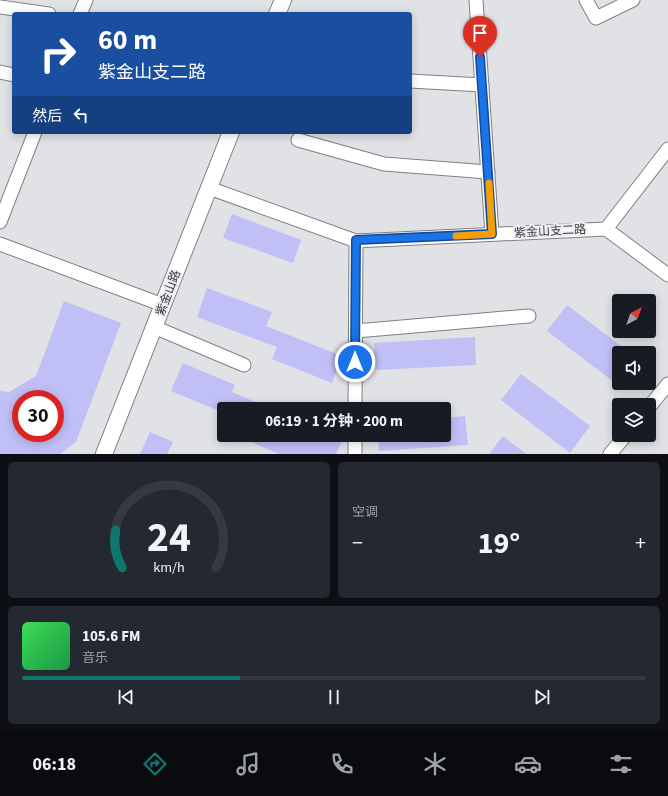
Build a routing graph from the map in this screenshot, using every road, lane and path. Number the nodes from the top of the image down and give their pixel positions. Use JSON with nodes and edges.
{"nodes":[{"id":1,"x":86,"y":0,"type":"edge"},
{"id":2,"x":283,"y":0,"type":"edge"},
{"id":3,"x":476,"y":0,"type":"edge"},
{"id":4,"x":586,"y":0,"type":"edge"},
{"id":5,"x":633,"y":0,"type":"edge"},
{"id":6,"x":0,"y":8,"type":"edge"},
{"id":7,"x":33,"y":12,"type":"edge"},
{"id":8,"x":81,"y":12,"type":"edge"},
{"id":9,"x":278,"y":12,"type":"edge"},
{"id":10,"x":0,"y":72,"type":"edge"},
{"id":11,"x":12,"y":75,"type":"edge"},
{"id":12,"x":412,"y":81,"type":"edge"},
{"id":13,"x":482,"y":85,"type":"junction"},
{"id":14,"x":34,"y":134,"type":"edge"},
{"id":15,"x":230,"y":134,"type":"edge"},
{"id":16,"x":298,"y":140,"type":"dead end"},
{"id":17,"x":668,"y":149,"type":"edge"},
{"id":18,"x":488,"y":172,"type":"junction"},
{"id":19,"x":209,"y":188,"type":"junction"},
{"id":20,"x":0,"y":222,"type":"edge"},
{"id":21,"x":606,"y":229,"type":"junction"},
{"id":22,"x":492,"y":234,"type":"junction"},
{"id":23,"x":356,"y":240,"type":"junction"},
{"id":24,"x":0,"y":244,"type":"edge"},
{"id":25,"x":668,"y":275,"type":"edge"},
{"id":26,"x":163,"y":305,"type":"junction"},
{"id":27,"x":529,"y":316,"type":"dead end"},
{"id":28,"x":154,"y":327,"type":"junction"},
{"id":29,"x":356,"y":331,"type":"junction"},
{"id":30,"x":244,"y":365,"type":"dead end"},
{"id":31,"x":668,"y":384,"type":"edge"},
{"id":32,"x":656,"y":399,"type":"edge"},
{"id":33,"x":355,"y":402,"type":"edge"},
{"id":34,"x":355,"y":442,"type":"edge"},
{"id":35,"x":620,"y":442,"type":"edge"},
{"id":36,"x":104,"y":454,"type":"edge"},
{"id":37,"x":355,"y":454,"type":"edge"},
{"id":38,"x":610,"y":454,"type":"edge"}],
"edges":[{"from":1,"to":8,"type":"street"},
{"from":2,"to":9,"type":"street"},
{"from":3,"to":13,"type":"street"},
{"from":4,"to":5,"type":"street"},
{"from":6,"to":7,"type":"street"},
{"from":10,"to":11,"type":"street"},
{"from":12,"to":13,"type":"street"},
{"from":13,"to":18,"type":"street"},
{"from":14,"to":20,"type":"street"},
{"from":15,"to":19,"type":"street","name":"紫金山路"},
{"from":16,"to":18,"type":"street"},
{"from":17,"to":21,"type":"street"},
{"from":18,"to":22,"type":"street"},
{"from":19,"to":23,"type":"street","name":"紫金山支二路"},
{"from":19,"to":26,"type":"street","name":"紫金山路"},
{"from":21,"to":22,"type":"street","name":"紫金山支二路"},
{"from":21,"to":25,"type":"street"},
{"from":22,"to":23,"type":"street","name":"紫金山支二路"},
{"from":23,"to":29,"type":"street"},
{"from":24,"to":26,"type":"street"},
{"from":26,"to":28,"type":"street","name":"紫金山路"},
{"from":27,"to":29,"type":"street"},
{"from":28,"to":30,"type":"street"},
{"from":28,"to":36,"type":"street","name":"紫金山路"},
{"from":29,"to":33,"type":"street"},
{"from":31,"to":32,"type":"street"},
{"from":34,"to":37,"type":"street"},
{"from":35,"to":38,"type":"street"}]}
